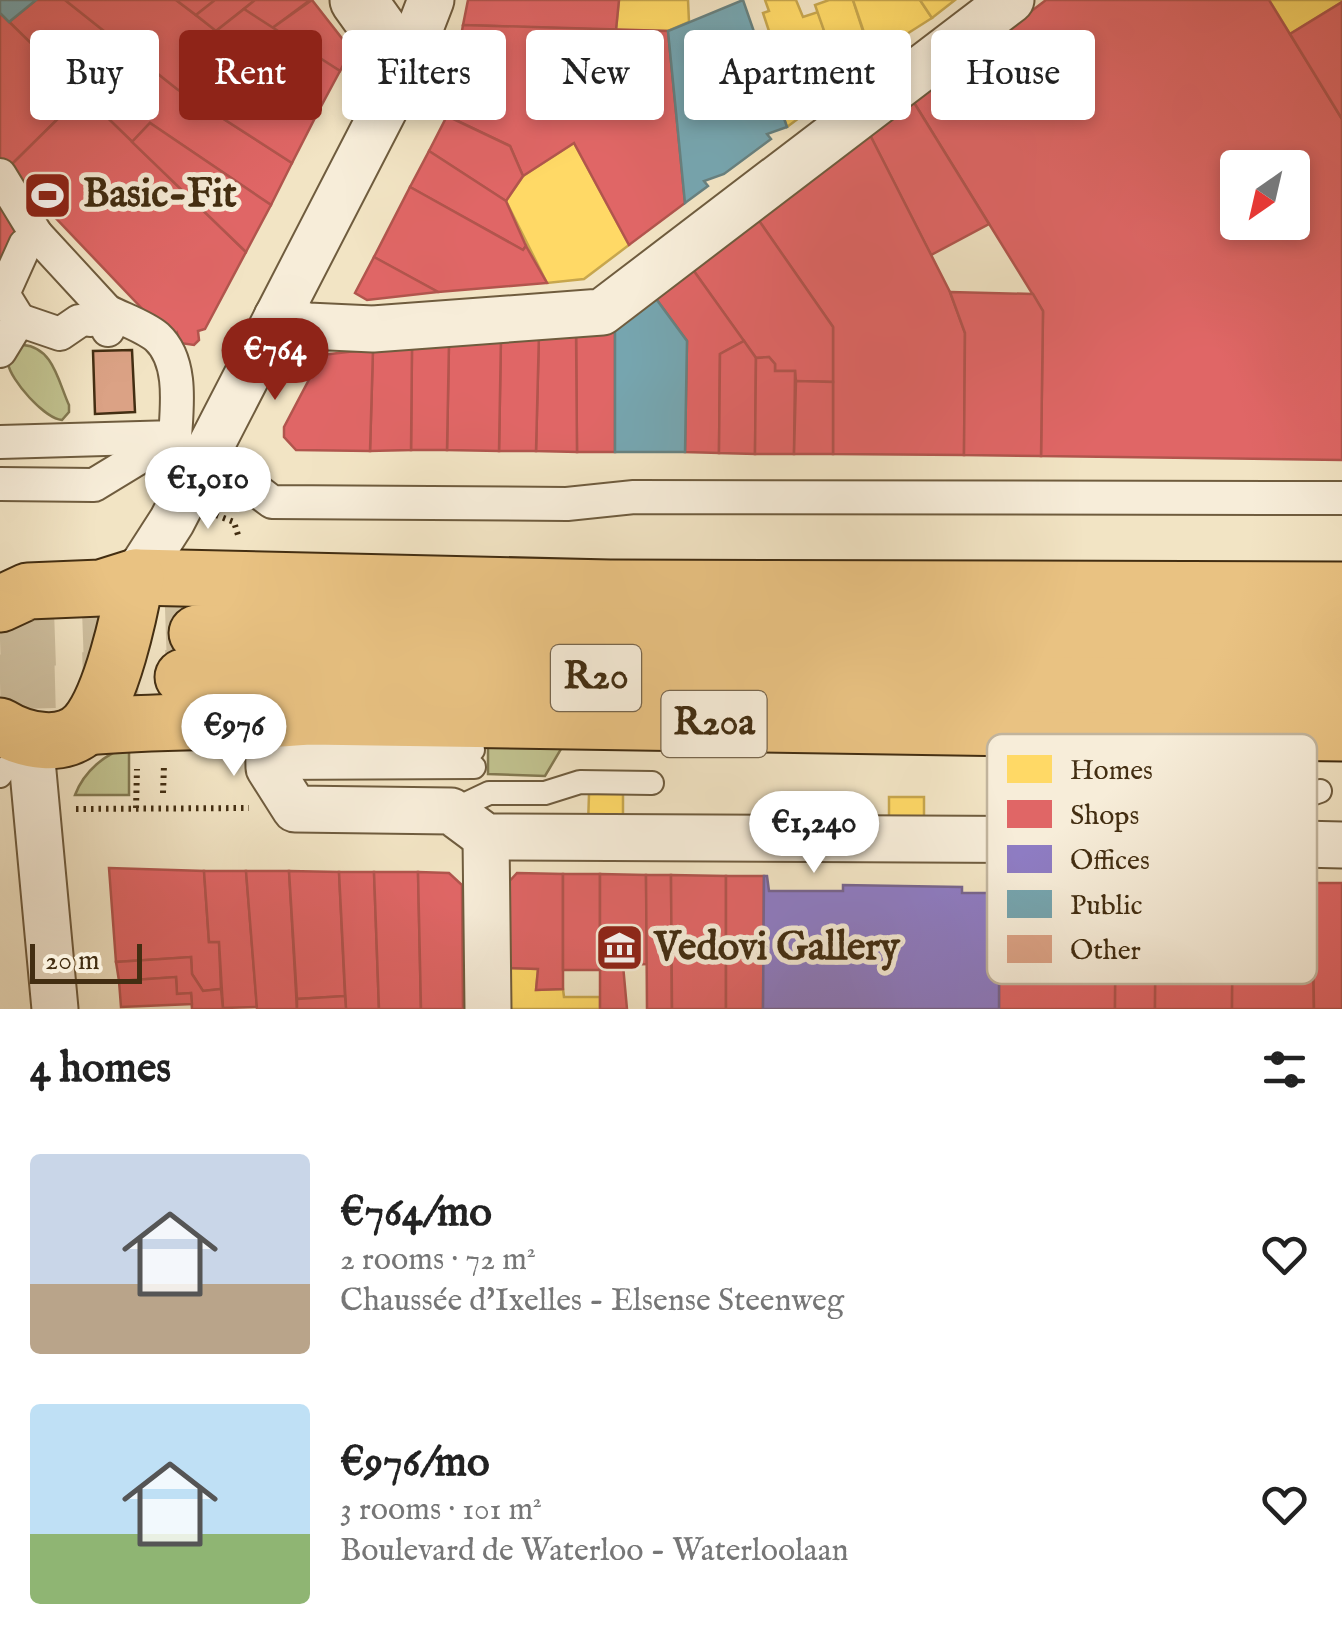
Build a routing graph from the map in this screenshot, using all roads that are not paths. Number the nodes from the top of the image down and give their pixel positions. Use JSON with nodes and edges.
{"nodes":[{"id":1,"x":358,"y":0,"type":"edge"},
{"id":2,"x":431,"y":0,"type":"edge"},
{"id":3,"x":1011,"y":0,"type":"edge"},
{"id":4,"x":379,"y":30,"type":"edge"},
{"id":5,"x":420,"y":30,"type":"edge"},
{"id":6,"x":379,"y":120,"type":"edge"},
{"id":7,"x":0,"y":175,"type":"edge"},
{"id":8,"x":30,"y":240,"type":"junction"},
{"id":9,"x":277,"y":317,"type":"junction"},
{"id":10,"x":19,"y":320,"type":"junction"},
{"id":11,"x":96,"y":321,"type":"junction"},
{"id":12,"x":0,"y":351,"type":"edge"},
{"id":13,"x":0,"y":442,"type":"edge"},
{"id":14,"x":182,"y":442,"type":"junction"},
{"id":15,"x":223,"y":465,"type":"dead end"},
{"id":16,"x":0,"y":484,"type":"edge"},
{"id":17,"x":1342,"y":498,"type":"edge"},
{"id":18,"x":610,"y":588,"type":"junction"},
{"id":19,"x":1342,"y":590,"type":"edge"},
{"id":20,"x":122,"y":591,"type":"junction"},
{"id":21,"x":0,"y":603,"type":"edge"},
{"id":22,"x":1342,"y":642,"type":"edge"},
{"id":23,"x":190,"y":655,"type":"tunnel mouth"},
{"id":24,"x":1008,"y":661,"type":"junction"},
{"id":25,"x":1342,"y":689,"type":"edge"},
{"id":26,"x":838,"y":724,"type":"junction"},
{"id":27,"x":86,"y":727,"type":"junction"},
{"id":28,"x":1214,"y":730,"type":"junction"},
{"id":29,"x":1342,"y":733,"type":"edge"},
{"id":30,"x":7,"y":745,"type":"edge"},
{"id":31,"x":269,"y":745,"type":"junction"},
{"id":32,"x":474,"y":758,"type":"dead end"},
{"id":33,"x":652,"y":783,"type":"dead end"},
{"id":34,"x":1320,"y":790,"type":"dead end"},
{"id":35,"x":1317,"y":791,"type":"edge"},
{"id":36,"x":468,"y":824,"type":"junction"},
{"id":37,"x":27,"y":828,"type":"edge"},
{"id":38,"x":987,"y":836,"type":"edge"},
{"id":39,"x":1317,"y":844,"type":"edge"},
{"id":40,"x":1342,"y":845,"type":"edge"},
{"id":41,"x":55,"y":1009,"type":"edge"},
{"id":42,"x":488,"y":1009,"type":"edge"}],
"edges":[{"from":1,"to":4,"type":"street"},
{"from":2,"to":5,"type":"street"},
{"from":3,"to":9,"type":"street"},
{"from":6,"to":9,"type":"street"},
{"from":7,"to":8,"type":"street"},
{"from":8,"to":10,"type":"street"},
{"from":8,"to":11,"type":"street"},
{"from":9,"to":20,"type":"street"},
{"from":10,"to":11,"type":"street"},
{"from":10,"to":12,"type":"street"},
{"from":11,"to":14,"type":"street"},
{"from":13,"to":14,"type":"street"},
{"from":14,"to":16,"type":"street"},
{"from":15,"to":17,"type":"street"},
{"from":18,"to":19,"type":"main road"},
{"from":18,"to":20,"type":"main road"},
{"from":18,"to":24,"type":"main road"},
{"from":20,"to":21,"type":"main road"},
{"from":20,"to":27,"type":"main road"},
{"from":22,"to":24,"type":"main road","number":"R20"},
{"from":23,"to":24,"type":"main road","number":"R20"},
{"from":24,"to":25,"type":"main road","number":"R20"},
{"from":24,"to":26,"type":"main road"},
{"from":24,"to":28,"type":"main road"},
{"from":26,"to":28,"type":"main road","number":"R20a"},
{"from":26,"to":31,"type":"main road","number":"R20a"},
{"from":27,"to":30,"type":"main road"},
{"from":27,"to":31,"type":"main road","number":"R20a"},
{"from":28,"to":29,"type":"main road","number":"R20a"},
{"from":30,"to":37,"type":"street"},
{"from":31,"to":32,"type":"lane"},
{"from":31,"to":36,"type":"street"},
{"from":33,"to":36,"type":"lane"},
{"from":34,"to":35,"type":"lane"},
{"from":36,"to":38,"type":"street"},
{"from":36,"to":42,"type":"street"},
{"from":37,"to":41,"type":"street"},
{"from":39,"to":40,"type":"street"}]}
